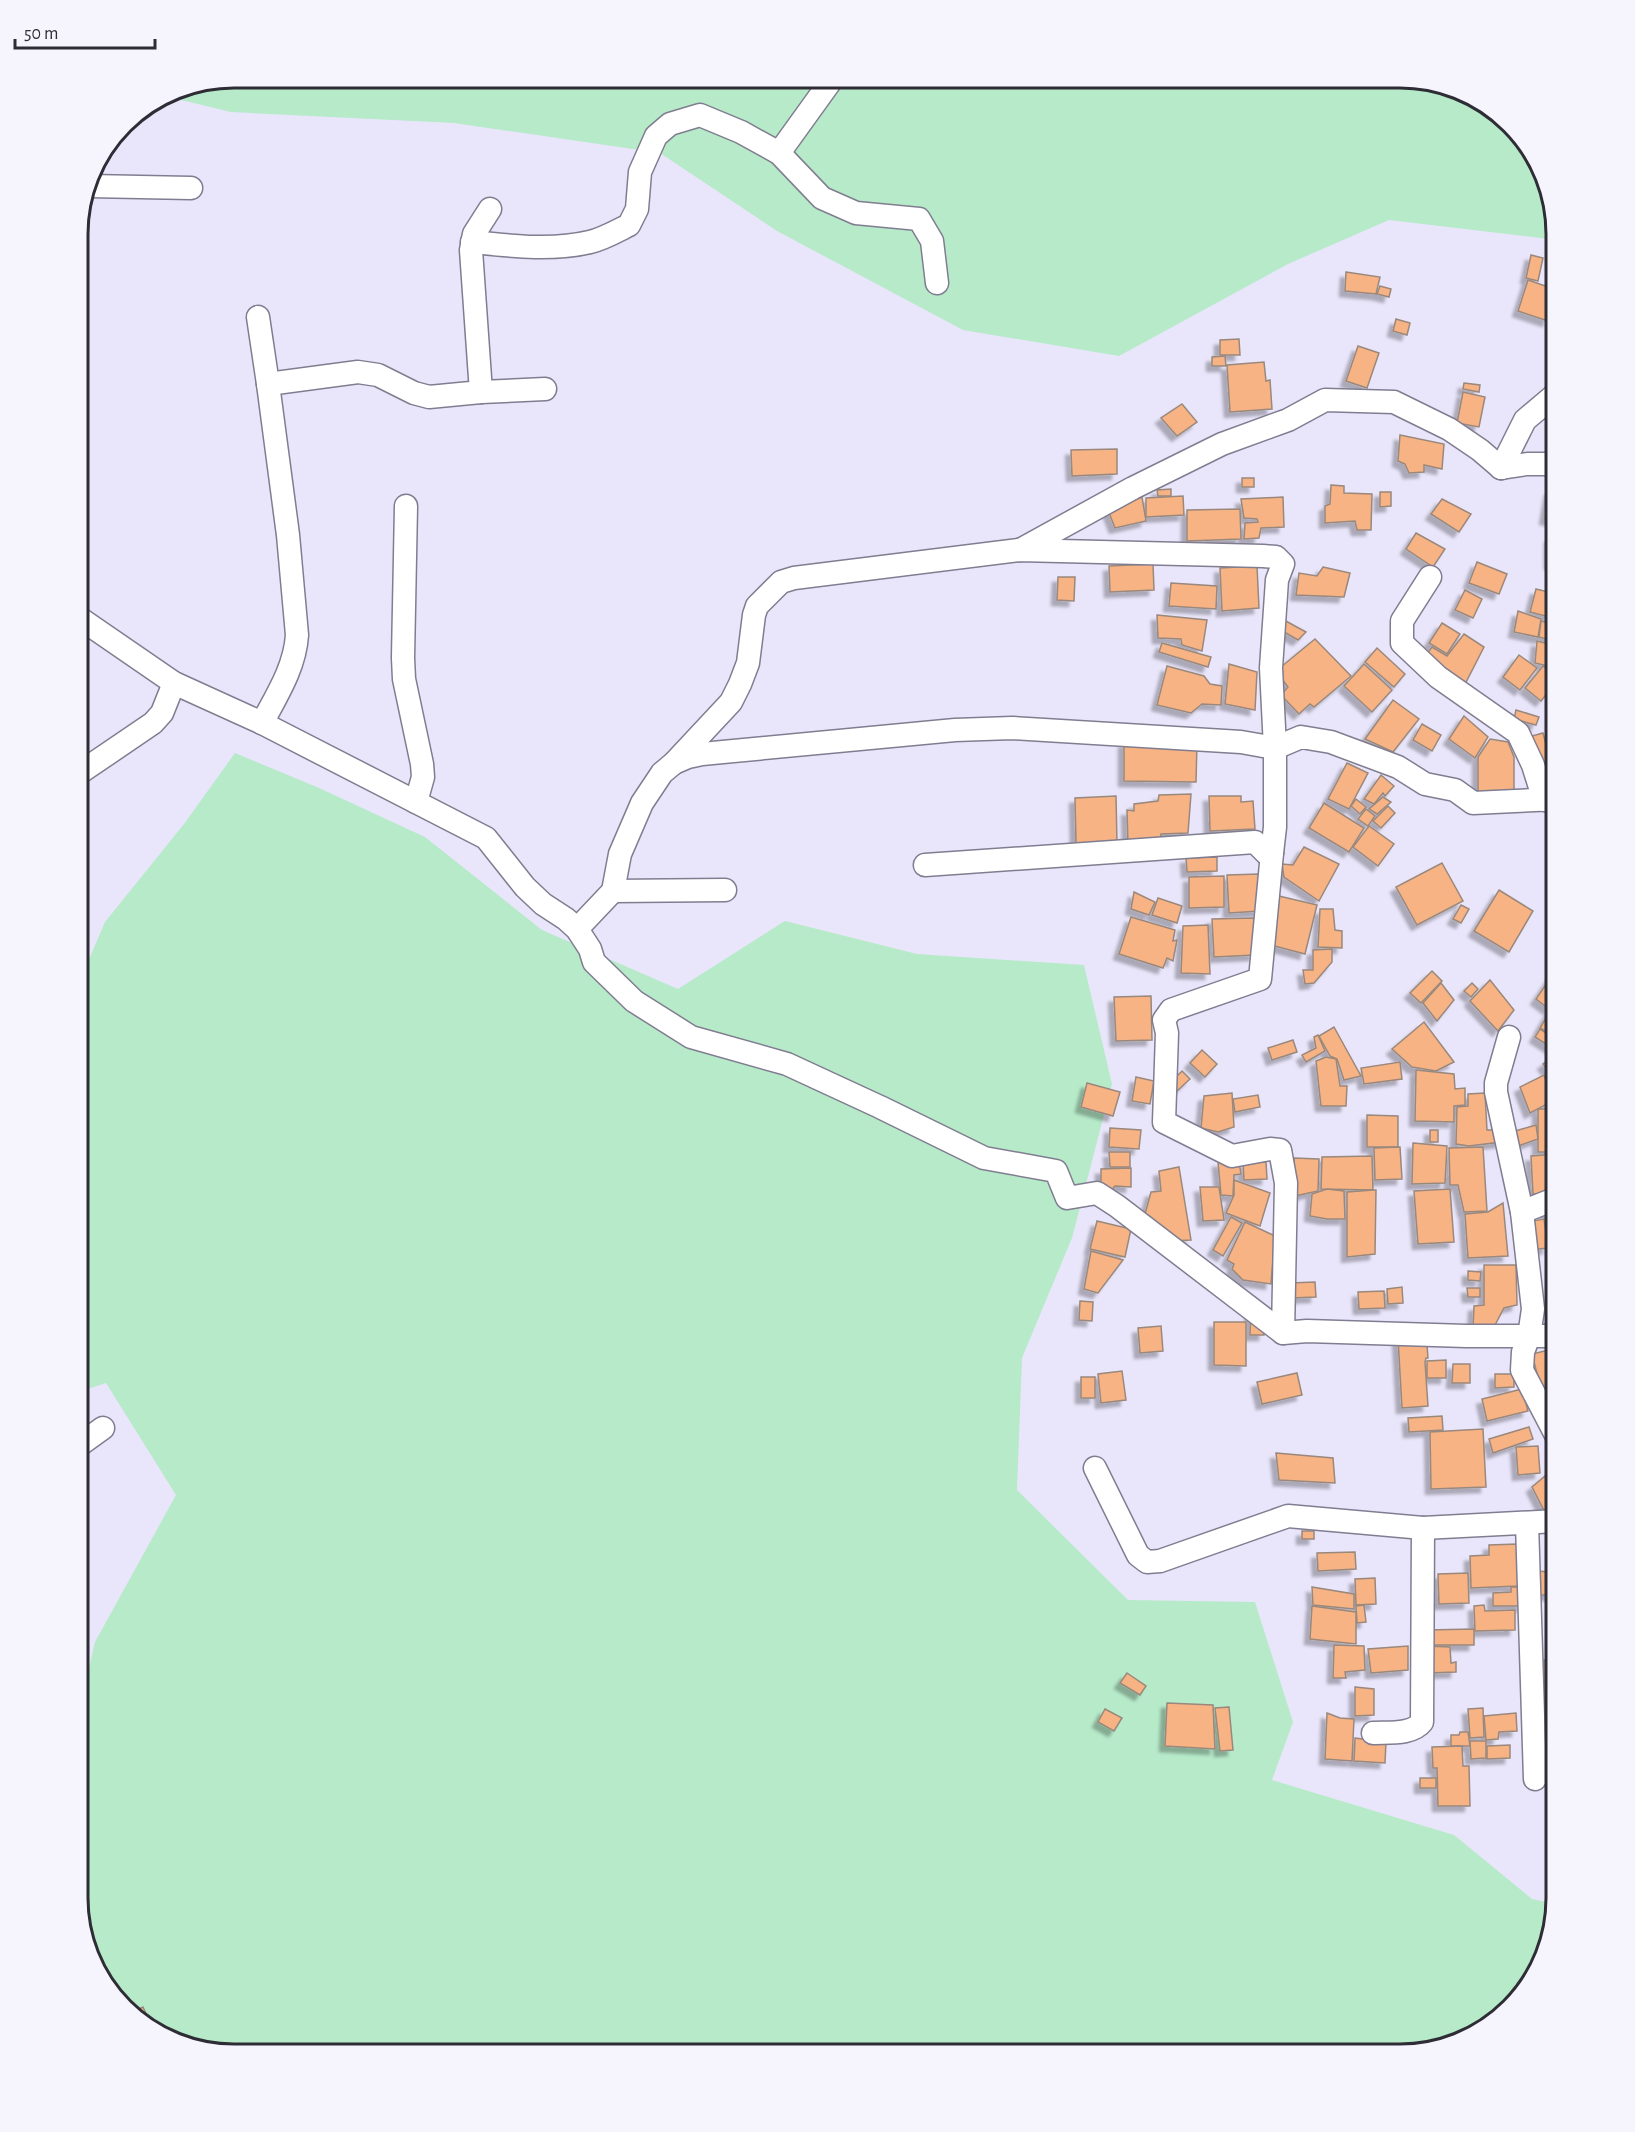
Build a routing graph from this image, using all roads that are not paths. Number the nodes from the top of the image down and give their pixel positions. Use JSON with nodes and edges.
{"nodes":[{"id":1,"x":825,"y":89,"type":"edge"},
{"id":2,"x":779,"y":153,"type":"junction"},
{"id":3,"x":97,"y":186,"type":"edge"},
{"id":4,"x":191,"y":188,"type":"dead end"},
{"id":5,"x":490,"y":209,"type":"dead end"},
{"id":6,"x":472,"y":242,"type":"junction"},
{"id":7,"x":937,"y":283,"type":"dead end"},
{"id":8,"x":258,"y":317,"type":"dead end"},
{"id":9,"x":268,"y":384,"type":"junction"},
{"id":10,"x":545,"y":389,"type":"dead end"},
{"id":11,"x":481,"y":392,"type":"junction"},
{"id":12,"x":1546,"y":402,"type":"edge"},
{"id":13,"x":1546,"y":464,"type":"edge"},
{"id":14,"x":1501,"y":468,"type":"junction"},
{"id":15,"x":406,"y":506,"type":"dead end"},
{"id":16,"x":1019,"y":550,"type":"junction"},
{"id":17,"x":1430,"y":577,"type":"dead end"},
{"id":18,"x":89,"y":624,"type":"edge"},
{"id":19,"x":174,"y":683,"type":"junction"},
{"id":20,"x":262,"y":723,"type":"junction"},
{"id":21,"x":1275,"y":748,"type":"junction"},
{"id":22,"x":674,"y":763,"type":"junction"},
{"id":23,"x":89,"y":767,"type":"edge"},
{"id":24,"x":1546,"y":792,"type":"edge"},
{"id":25,"x":1546,"y":800,"type":"edge"},
{"id":26,"x":416,"y":802,"type":"junction"},
{"id":27,"x":1272,"y":853,"type":"junction"},
{"id":28,"x":925,"y":864,"type":"dead end"},
{"id":29,"x":725,"y":890,"type":"dead end"},
{"id":30,"x":614,"y":891,"type":"junction"},
{"id":31,"x":577,"y":930,"type":"junction"},
{"id":32,"x":1509,"y":1037,"type":"dead end"},
{"id":33,"x":1546,"y":1202,"type":"edge"},
{"id":34,"x":1522,"y":1212,"type":"junction"},
{"id":35,"x":1283,"y":1333,"type":"junction"},
{"id":36,"x":1529,"y":1336,"type":"junction"},
{"id":37,"x":1546,"y":1336,"type":"edge"},
{"id":38,"x":1546,"y":1416,"type":"edge"},
{"id":39,"x":103,"y":1428,"type":"dead end"},
{"id":40,"x":88,"y":1439,"type":"edge"},
{"id":41,"x":1095,"y":1468,"type":"dead end"},
{"id":42,"x":1546,"y":1522,"type":"edge"},
{"id":43,"x":1527,"y":1523,"type":"junction"},
{"id":44,"x":1423,"y":1528,"type":"junction"},
{"id":45,"x":1373,"y":1733,"type":"dead end"},
{"id":46,"x":1535,"y":1779,"type":"dead end"}],
"edges":[{"from":1,"to":2,"type":"street"},
{"from":2,"to":6,"type":"street"},
{"from":2,"to":7,"type":"street"},
{"from":3,"to":4,"type":"street"},
{"from":5,"to":6,"type":"street"},
{"from":6,"to":11,"type":"street"},
{"from":8,"to":9,"type":"street"},
{"from":9,"to":11,"type":"street"},
{"from":9,"to":20,"type":"street"},
{"from":10,"to":11,"type":"street"},
{"from":12,"to":14,"type":"street"},
{"from":13,"to":14,"type":"street"},
{"from":14,"to":16,"type":"street"},
{"from":15,"to":26,"type":"street"},
{"from":16,"to":21,"type":"street"},
{"from":16,"to":22,"type":"street"},
{"from":17,"to":24,"type":"street"},
{"from":18,"to":19,"type":"street"},
{"from":19,"to":20,"type":"street"},
{"from":19,"to":23,"type":"street"},
{"from":20,"to":26,"type":"street"},
{"from":21,"to":22,"type":"street"},
{"from":21,"to":25,"type":"street"},
{"from":21,"to":27,"type":"street"},
{"from":22,"to":30,"type":"street"},
{"from":26,"to":31,"type":"street"},
{"from":27,"to":28,"type":"street"},
{"from":27,"to":35,"type":"street"},
{"from":29,"to":30,"type":"street"},
{"from":30,"to":31,"type":"street"},
{"from":31,"to":35,"type":"street"},
{"from":32,"to":34,"type":"street"},
{"from":33,"to":34,"type":"street"},
{"from":34,"to":36,"type":"street"},
{"from":35,"to":36,"type":"street"},
{"from":36,"to":37,"type":"street"},
{"from":36,"to":38,"type":"street"},
{"from":39,"to":40,"type":"street"},
{"from":41,"to":44,"type":"street"},
{"from":42,"to":43,"type":"street"},
{"from":43,"to":44,"type":"street"},
{"from":43,"to":46,"type":"street"},
{"from":44,"to":45,"type":"street"}]}
